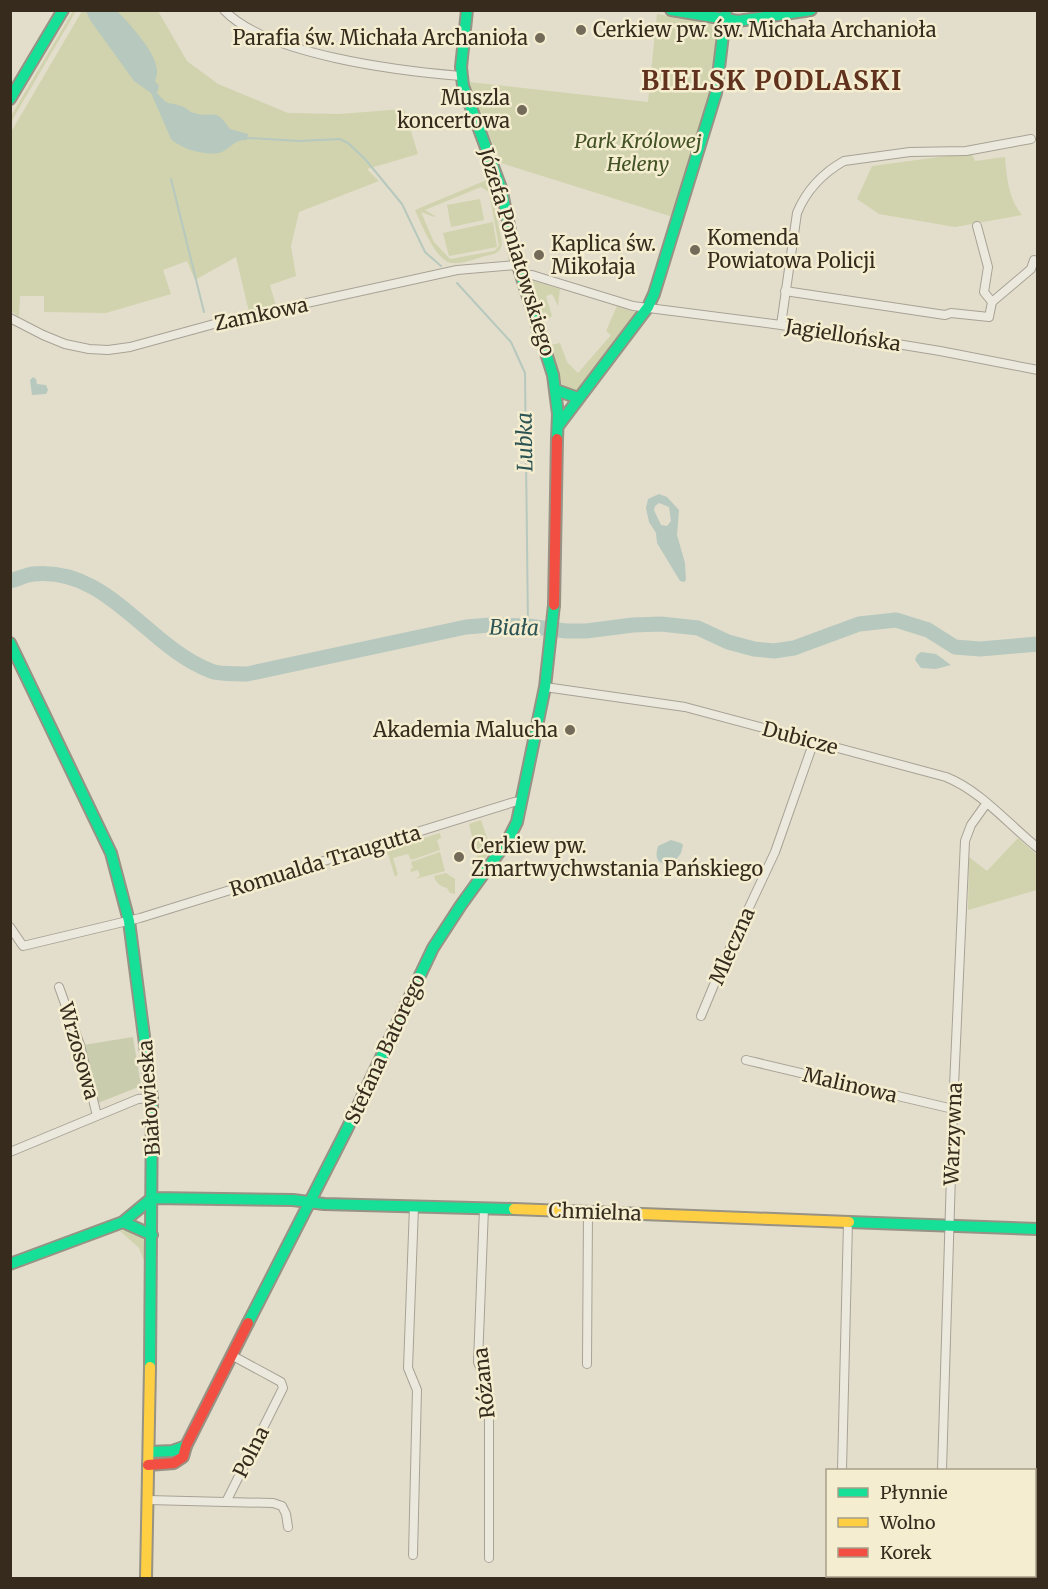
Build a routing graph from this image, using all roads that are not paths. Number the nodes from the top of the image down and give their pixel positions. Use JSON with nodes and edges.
{"nodes":[{"id":1,"x":63,"y":10,"type":"edge"},
{"id":2,"x":224,"y":10,"type":"edge"},
{"id":3,"x":467,"y":10,"type":"edge"},
{"id":4,"x":671,"y":10,"type":"edge"},
{"id":5,"x":811,"y":10,"type":"edge"},
{"id":6,"x":725,"y":15,"type":"edge"},
{"id":7,"x":461,"y":76,"type":"junction"},
{"id":8,"x":10,"y":99,"type":"edge"},
{"id":9,"x":1031,"y":139,"type":"dead end"},
{"id":10,"x":977,"y":226,"type":"dead end"},
{"id":11,"x":1034,"y":260,"type":"dead end"},
{"id":12,"x":519,"y":270,"type":"junction"},
{"id":13,"x":785,"y":291,"type":"junction"},
{"id":14,"x":992,"y":302,"type":"junction"},
{"id":15,"x":648,"y":307,"type":"junction"},
{"id":16,"x":10,"y":318,"type":"edge"},
{"id":17,"x":781,"y":325,"type":"junction"},
{"id":18,"x":1038,"y":370,"type":"edge"},
{"id":19,"x":556,"y":390,"type":"junction"},
{"id":20,"x":578,"y":398,"type":"junction"},
{"id":21,"x":558,"y":426,"type":"junction"},
{"id":22,"x":10,"y":643,"type":"edge"},
{"id":23,"x":545,"y":687,"type":"junction"},
{"id":24,"x":814,"y":741,"type":"junction"},
{"id":25,"x":522,"y":801,"type":"junction"},
{"id":26,"x":986,"y":804,"type":"junction"},
{"id":27,"x":1036,"y":846,"type":"edge"},
{"id":28,"x":129,"y":921,"type":"junction"},
{"id":29,"x":10,"y":927,"type":"edge"},
{"id":30,"x":59,"y":987,"type":"dead end"},
{"id":31,"x":701,"y":1016,"type":"dead end"},
{"id":32,"x":746,"y":1060,"type":"dead end"},
{"id":33,"x":152,"y":1098,"type":"junction"},
{"id":34,"x":954,"y":1109,"type":"junction"},
{"id":35,"x":97,"y":1116,"type":"junction"},
{"id":36,"x":10,"y":1152,"type":"edge"},
{"id":37,"x":152,"y":1198,"type":"junction"},
{"id":38,"x":310,"y":1202,"type":"junction"},
{"id":39,"x":414,"y":1206,"type":"junction"},
{"id":40,"x":484,"y":1208,"type":"junction"},
{"id":41,"x":588,"y":1212,"type":"junction"},
{"id":42,"x":123,"y":1222,"type":"junction"},
{"id":43,"x":848,"y":1222,"type":"junction"},
{"id":44,"x":950,"y":1226,"type":"junction"},
{"id":45,"x":1038,"y":1229,"type":"edge"},
{"id":46,"x":152,"y":1235,"type":"junction"},
{"id":47,"x":10,"y":1264,"type":"edge"},
{"id":48,"x":233,"y":1356,"type":"junction"},
{"id":49,"x":587,"y":1364,"type":"dead end"},
{"id":50,"x":186,"y":1446,"type":"junction"},
{"id":51,"x":149,"y":1452,"type":"junction"},
{"id":52,"x":148,"y":1465,"type":"junction"},
{"id":53,"x":842,"y":1469,"type":"edge"},
{"id":54,"x":942,"y":1469,"type":"edge"},
{"id":55,"x":148,"y":1500,"type":"junction"},
{"id":56,"x":226,"y":1502,"type":"junction"},
{"id":57,"x":1038,"y":1505,"type":"edge"},
{"id":58,"x":288,"y":1527,"type":"dead end"},
{"id":59,"x":1036,"y":1554,"type":"edge"},
{"id":60,"x":413,"y":1555,"type":"dead end"},
{"id":61,"x":489,"y":1558,"type":"dead end"},
{"id":62,"x":146,"y":1578,"type":"edge"}],
"edges":[{"from":1,"to":8,"type":"street"},
{"from":2,"to":7,"type":"street"},
{"from":3,"to":7,"type":"street","name":"Józefa Poniatowskiego"},
{"from":4,"to":6,"type":"street"},
{"from":5,"to":6,"type":"street"},
{"from":6,"to":15,"type":"street"},
{"from":7,"to":12,"type":"street","name":"Józefa Poniatowskiego"},
{"from":9,"to":13,"type":"street"},
{"from":10,"to":14,"type":"street"},
{"from":11,"to":14,"type":"street"},
{"from":12,"to":15,"type":"street","name":"Zamkowa"},
{"from":12,"to":16,"type":"street","name":"Zamkowa"},
{"from":12,"to":19,"type":"street","name":"Józefa Poniatowskiego"},
{"from":13,"to":14,"type":"street"},
{"from":13,"to":17,"type":"street"},
{"from":15,"to":17,"type":"street","name":"Jagiellońska"},
{"from":15,"to":20,"type":"street"},
{"from":17,"to":18,"type":"street","name":"Jagiellońska"},
{"from":19,"to":20,"type":"street"},
{"from":19,"to":21,"type":"street","name":"Józefa Poniatowskiego"},
{"from":20,"to":21,"type":"street"},
{"from":21,"to":23,"type":"street","name":"Stefana Batorego"},
{"from":22,"to":28,"type":"street","name":"Białowieska"},
{"from":23,"to":24,"type":"street","name":"Dubicze"},
{"from":23,"to":25,"type":"street","name":"Stefana Batorego"},
{"from":24,"to":26,"type":"street","name":"Dubicze"},
{"from":24,"to":31,"type":"street","name":"Mleczna"},
{"from":25,"to":28,"type":"street","name":"Romualda Traugutta"},
{"from":25,"to":38,"type":"street","name":"Stefana Batorego"},
{"from":26,"to":27,"type":"street","name":"Dubicze"},
{"from":26,"to":34,"type":"street","name":"Warzywna"},
{"from":28,"to":29,"type":"street","name":"Romualda Traugutta"},
{"from":28,"to":33,"type":"street","name":"Białowieska"},
{"from":30,"to":35,"type":"street","name":"Wrzosowa"},
{"from":32,"to":34,"type":"street","name":"Malinowa"},
{"from":33,"to":35,"type":"street","name":"Wrzosowa"},
{"from":33,"to":37,"type":"street","name":"Białowieska"},
{"from":34,"to":44,"type":"street","name":"Warzywna"},
{"from":35,"to":36,"type":"street","name":"Wrzosowa"},
{"from":37,"to":38,"type":"street","name":"Chmielna"},
{"from":37,"to":42,"type":"street"},
{"from":37,"to":46,"type":"street","name":"Białowieska"},
{"from":38,"to":39,"type":"street","name":"Chmielna"},
{"from":38,"to":48,"type":"street","name":"Stefana Batorego"},
{"from":39,"to":40,"type":"street","name":"Chmielna"},
{"from":39,"to":60,"type":"street"},
{"from":40,"to":41,"type":"street","name":"Chmielna"},
{"from":40,"to":61,"type":"street","name":"Różana"},
{"from":41,"to":43,"type":"street","name":"Chmielna"},
{"from":41,"to":49,"type":"street"},
{"from":42,"to":46,"type":"street"},
{"from":42,"to":47,"type":"street"},
{"from":43,"to":44,"type":"street","name":"Chmielna"},
{"from":43,"to":53,"type":"street"},
{"from":44,"to":45,"type":"street","name":"Chmielna"},
{"from":44,"to":54,"type":"street","name":"Warzywna"},
{"from":46,"to":51,"type":"street","name":"Białowieska"},
{"from":48,"to":50,"type":"street","name":"Stefana Batorego"},
{"from":48,"to":56,"type":"street","name":"Polna"},
{"from":50,"to":51,"type":"street"},
{"from":50,"to":52,"type":"street","name":"Stefana Batorego"},
{"from":51,"to":52,"type":"street","name":"Białowieska"},
{"from":52,"to":55,"type":"street","name":"Białowieska"},
{"from":55,"to":56,"type":"street","name":"Polna"},
{"from":55,"to":62,"type":"street","name":"Białowieska"},
{"from":56,"to":58,"type":"street"},
{"from":57,"to":59,"type":"street"}]}
